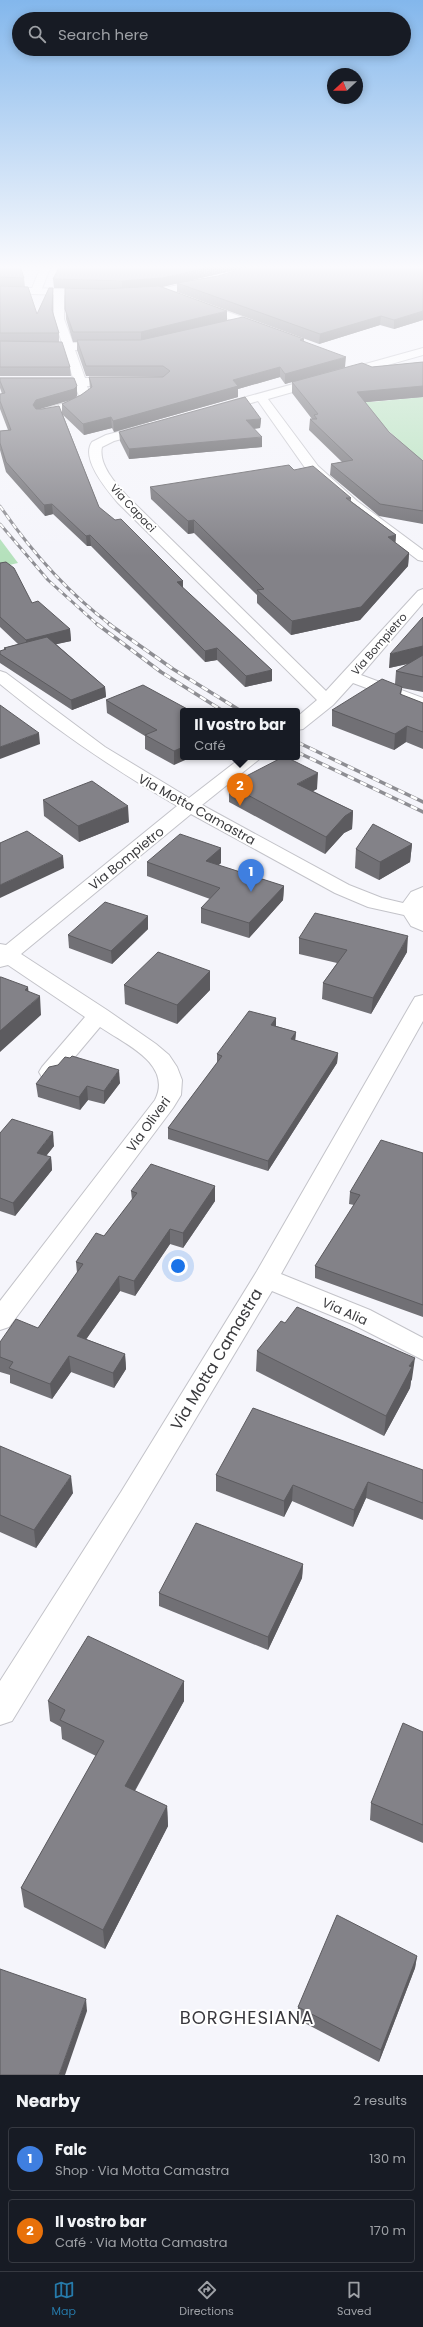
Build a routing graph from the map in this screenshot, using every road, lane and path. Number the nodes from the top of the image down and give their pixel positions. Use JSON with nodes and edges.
{"nodes":[{"id":1,"x":74,"y":363,"type":"edge"},
{"id":2,"x":357,"y":363,"type":"edge"},
{"id":3,"x":382,"y":363,"type":"edge"},
{"id":4,"x":368,"y":367,"type":"junction"},
{"id":5,"x":0,"y":382,"type":"edge"},
{"id":6,"x":80,"y":382,"type":"junction"},
{"id":7,"x":133,"y":382,"type":"edge"},
{"id":8,"x":261,"y":397,"type":"junction"},
{"id":9,"x":203,"y":413,"type":"edge"},
{"id":10,"x":41,"y":414,"type":"edge"},
{"id":11,"x":159,"y":425,"type":"edge"},
{"id":12,"x":423,"y":557,"type":"edge"},
{"id":13,"x":423,"y":594,"type":"edge"},
{"id":14,"x":0,"y":676,"type":"edge"},
{"id":15,"x":351,"y":677,"type":"junction"},
{"id":16,"x":327,"y":701,"type":"junction"},
{"id":17,"x":423,"y":704,"type":"edge"},
{"id":18,"x":300,"y":723,"type":"edge"},
{"id":19,"x":249,"y":760,"type":"edge"},
{"id":20,"x":188,"y":807,"type":"junction"},
{"id":21,"x":423,"y":893,"type":"edge"},
{"id":22,"x":411,"y":910,"type":"junction"},
{"id":23,"x":423,"y":925,"type":"edge"},
{"id":24,"x":2,"y":955,"type":"edge"},
{"id":25,"x":423,"y":1002,"type":"edge"},
{"id":26,"x":99,"y":1015,"type":"junction"},
{"id":27,"x":50,"y":1072,"type":"edge"},
{"id":28,"x":266,"y":1278,"type":"junction"},
{"id":29,"x":0,"y":1320,"type":"edge"},
{"id":30,"x":423,"y":1350,"type":"edge"},
{"id":31,"x":0,"y":1710,"type":"edge"}],
"edges":[{"from":1,"to":6,"type":"street"},
{"from":2,"to":4,"type":"street"},
{"from":3,"to":4,"type":"street"},
{"from":4,"to":8,"type":"street"},
{"from":5,"to":6,"type":"street"},
{"from":6,"to":7,"type":"street"},
{"from":6,"to":10,"type":"street"},
{"from":8,"to":9,"type":"street"},
{"from":8,"to":12,"type":"street"},
{"from":11,"to":16,"type":"street","name":"Via Capaci"},
{"from":13,"to":15,"type":"street","name":"Via Bompietro"},
{"from":14,"to":20,"type":"street","name":"Via Motta Camastra"},
{"from":15,"to":16,"type":"street","name":"Via Bompietro"},
{"from":15,"to":17,"type":"street"},
{"from":16,"to":18,"type":"street","name":"Via Bompietro"},
{"from":19,"to":20,"type":"street","name":"Via Bompietro"},
{"from":20,"to":22,"type":"street","name":"Via Motta Camastra"},
{"from":20,"to":24,"type":"street","name":"Via Bompietro"},
{"from":21,"to":22,"type":"street"},
{"from":22,"to":23,"type":"street"},
{"from":24,"to":26,"type":"street","name":"Via Oliveri"},
{"from":25,"to":28,"type":"street","name":"Via Motta Camastra"},
{"from":26,"to":27,"type":"street"},
{"from":26,"to":29,"type":"street","name":"Via Oliveri"},
{"from":28,"to":30,"type":"street","name":"Via Alia"},
{"from":28,"to":31,"type":"street","name":"Via Motta Camastra"}]}
